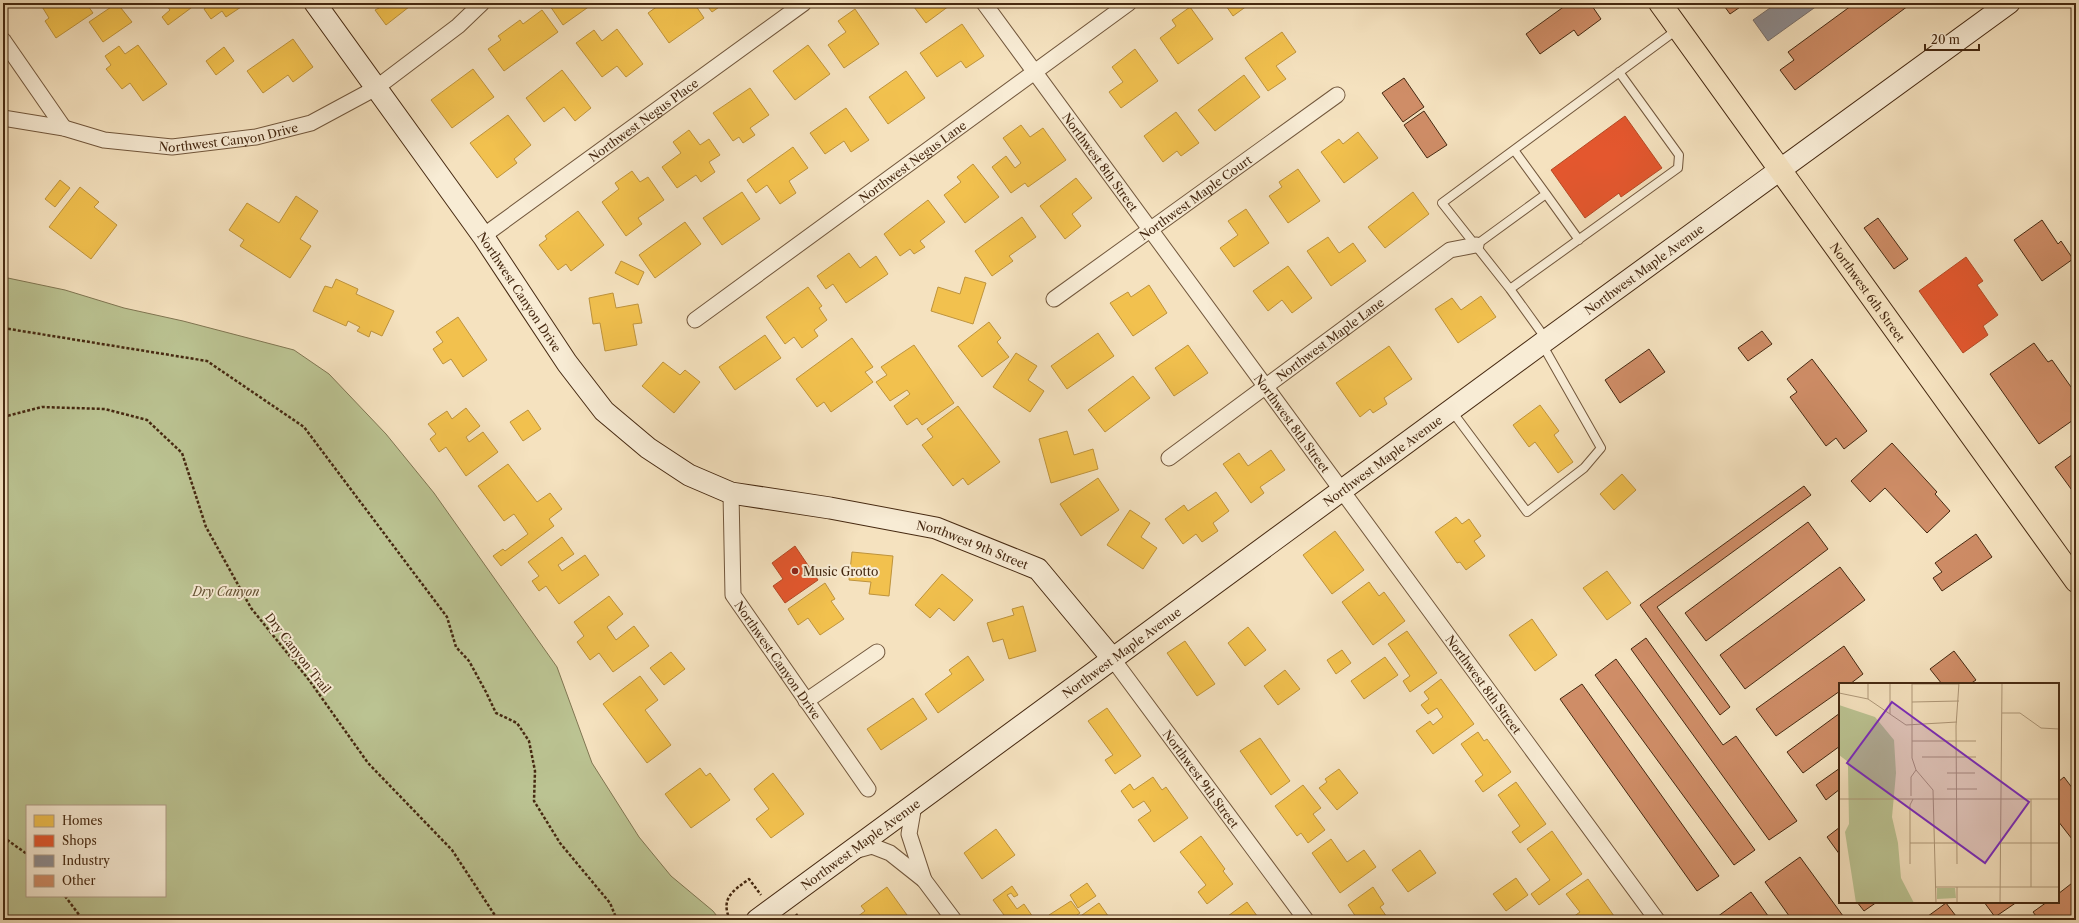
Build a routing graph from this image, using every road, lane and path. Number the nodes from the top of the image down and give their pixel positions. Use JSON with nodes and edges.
{"nodes":[{"id":1,"x":315,"y":3,"type":"edge"},
{"id":2,"x":482,"y":3,"type":"edge"},
{"id":3,"x":804,"y":3,"type":"edge"},
{"id":4,"x":984,"y":3,"type":"edge"},
{"id":5,"x":1129,"y":3,"type":"edge"},
{"id":6,"x":1660,"y":3,"type":"edge"},
{"id":7,"x":2009,"y":3,"type":"edge"},
{"id":8,"x":1679,"y":29,"type":"junction"},
{"id":9,"x":3,"y":40,"type":"edge"},
{"id":10,"x":1034,"y":72,"type":"junction"},
{"id":11,"x":1619,"y":72,"type":"junction"},
{"id":12,"x":376,"y":88,"type":"junction"},
{"id":13,"x":1337,"y":95,"type":"dead end"},
{"id":14,"x":3,"y":118,"type":"edge"},
{"id":15,"x":64,"y":128,"type":"junction"},
{"id":16,"x":1514,"y":150,"type":"junction"},
{"id":17,"x":1780,"y":171,"type":"junction"},
{"id":18,"x":1546,"y":194,"type":"junction"},
{"id":19,"x":1150,"y":229,"type":"junction"},
{"id":20,"x":483,"y":236,"type":"junction"},
{"id":21,"x":1578,"y":240,"type":"junction"},
{"id":22,"x":1476,"y":246,"type":"junction"},
{"id":23,"x":1510,"y":289,"type":"junction"},
{"id":24,"x":1054,"y":300,"type":"dead end"},
{"id":25,"x":694,"y":320,"type":"dead end"},
{"id":26,"x":3,"y":328,"type":"edge"},
{"id":27,"x":1544,"y":342,"type":"junction"},
{"id":28,"x":1266,"y":387,"type":"junction"},
{"id":29,"x":1451,"y":410,"type":"junction"},
{"id":30,"x":3,"y":417,"type":"edge"},
{"id":31,"x":1169,"y":458,"type":"dead end"},
{"id":32,"x":1341,"y":490,"type":"junction"},
{"id":33,"x":731,"y":493,"type":"junction"},
{"id":34,"x":2076,"y":581,"type":"edge"},
{"id":35,"x":877,"y":652,"type":"dead end"},
{"id":36,"x":1112,"y":658,"type":"junction"},
{"id":37,"x":806,"y":701,"type":"junction"},
{"id":38,"x":868,"y":789,"type":"dead end"},
{"id":39,"x":914,"y":805,"type":"junction"},
{"id":40,"x":3,"y":837,"type":"edge"},
{"id":41,"x":849,"y":852,"type":"junction"},
{"id":42,"x":26,"y":853,"type":"edge"},
{"id":43,"x":924,"y":880,"type":"junction"},
{"id":44,"x":760,"y":893,"type":"dead end"},
{"id":45,"x":66,"y":897,"type":"edge"},
{"id":46,"x":83,"y":920,"type":"edge"},
{"id":47,"x":498,"y":920,"type":"edge"},
{"id":48,"x":617,"y":920,"type":"edge"},
{"id":49,"x":730,"y":920,"type":"edge"},
{"id":50,"x":757,"y":920,"type":"edge"},
{"id":51,"x":954,"y":920,"type":"edge"},
{"id":52,"x":1306,"y":920,"type":"edge"},
{"id":53,"x":1657,"y":920,"type":"edge"}],
"edges":[{"from":1,"to":12,"type":"main road"},
{"from":2,"to":12,"type":"street"},
{"from":3,"to":20,"type":"street","name":"Northwest Negus Place"},
{"from":4,"to":10,"type":"street","name":"Northwest 8th Street"},
{"from":5,"to":10,"type":"street","name":"Northwest Negus Lane"},
{"from":6,"to":8,"type":"main road","name":"Northwest 6th Street"},
{"from":7,"to":17,"type":"main road","name":"Northwest Maple Avenue"},
{"from":8,"to":11,"type":"lane"},
{"from":8,"to":17,"type":"main road","name":"Northwest 6th Street"},
{"from":9,"to":15,"type":"street"},
{"from":10,"to":19,"type":"street","name":"Northwest 8th Street"},
{"from":10,"to":25,"type":"street","name":"Northwest Negus Lane"},
{"from":11,"to":16,"type":"lane"},
{"from":11,"to":21,"type":"lane"},
{"from":12,"to":15,"type":"street","name":"Northwest Canyon Drive"},
{"from":12,"to":20,"type":"main road","name":"Northwest Canyon Drive"},
{"from":13,"to":19,"type":"street","name":"Northwest Maple Court"},
{"from":14,"to":15,"type":"street","name":"Northwest Canyon Drive"},
{"from":16,"to":18,"type":"lane"},
{"from":16,"to":22,"type":"lane"},
{"from":17,"to":27,"type":"main road","name":"Northwest Maple Avenue"},
{"from":17,"to":34,"type":"main road","name":"Northwest 6th Street"},
{"from":18,"to":21,"type":"lane"},
{"from":18,"to":22,"type":"lane"},
{"from":19,"to":24,"type":"street","name":"Northwest Maple Court"},
{"from":19,"to":28,"type":"street","name":"Northwest 8th Street"},
{"from":20,"to":33,"type":"main road","name":"Northwest Canyon Drive"},
{"from":21,"to":23,"type":"lane"},
{"from":22,"to":23,"type":"lane"},
{"from":22,"to":28,"type":"street","name":"Northwest Maple Lane"},
{"from":23,"to":27,"type":"lane"},
{"from":26,"to":48,"type":"path"},
{"from":27,"to":29,"type":"main road","name":"Northwest Maple Avenue"},
{"from":27,"to":29,"type":"lane"},
{"from":28,"to":31,"type":"street","name":"Northwest Maple Lane"},
{"from":28,"to":32,"type":"street","name":"Northwest 8th Street"},
{"from":29,"to":32,"type":"main road","name":"Northwest Maple Avenue"},
{"from":30,"to":47,"type":"path","name":"Dry Canyon Trail"},
{"from":32,"to":36,"type":"main road","name":"Northwest Maple Avenue"},
{"from":32,"to":53,"type":"street","name":"Northwest 8th Street"},
{"from":33,"to":36,"type":"main road","name":"Northwest 9th Street"},
{"from":33,"to":37,"type":"street","name":"Northwest Canyon Drive"},
{"from":35,"to":37,"type":"street"},
{"from":36,"to":39,"type":"main road","name":"Northwest Maple Avenue"},
{"from":36,"to":52,"type":"street","name":"Northwest 9th Street"},
{"from":37,"to":38,"type":"street","name":"Northwest Canyon Drive"},
{"from":39,"to":41,"type":"main road","name":"Northwest Maple Avenue"},
{"from":39,"to":43,"type":"street"},
{"from":40,"to":42,"type":"path"},
{"from":41,"to":43,"type":"street"},
{"from":41,"to":50,"type":"main road","name":"Northwest Maple Avenue"},
{"from":43,"to":51,"type":"street"},
{"from":44,"to":49,"type":"path"},
{"from":45,"to":46,"type":"path"}]}
